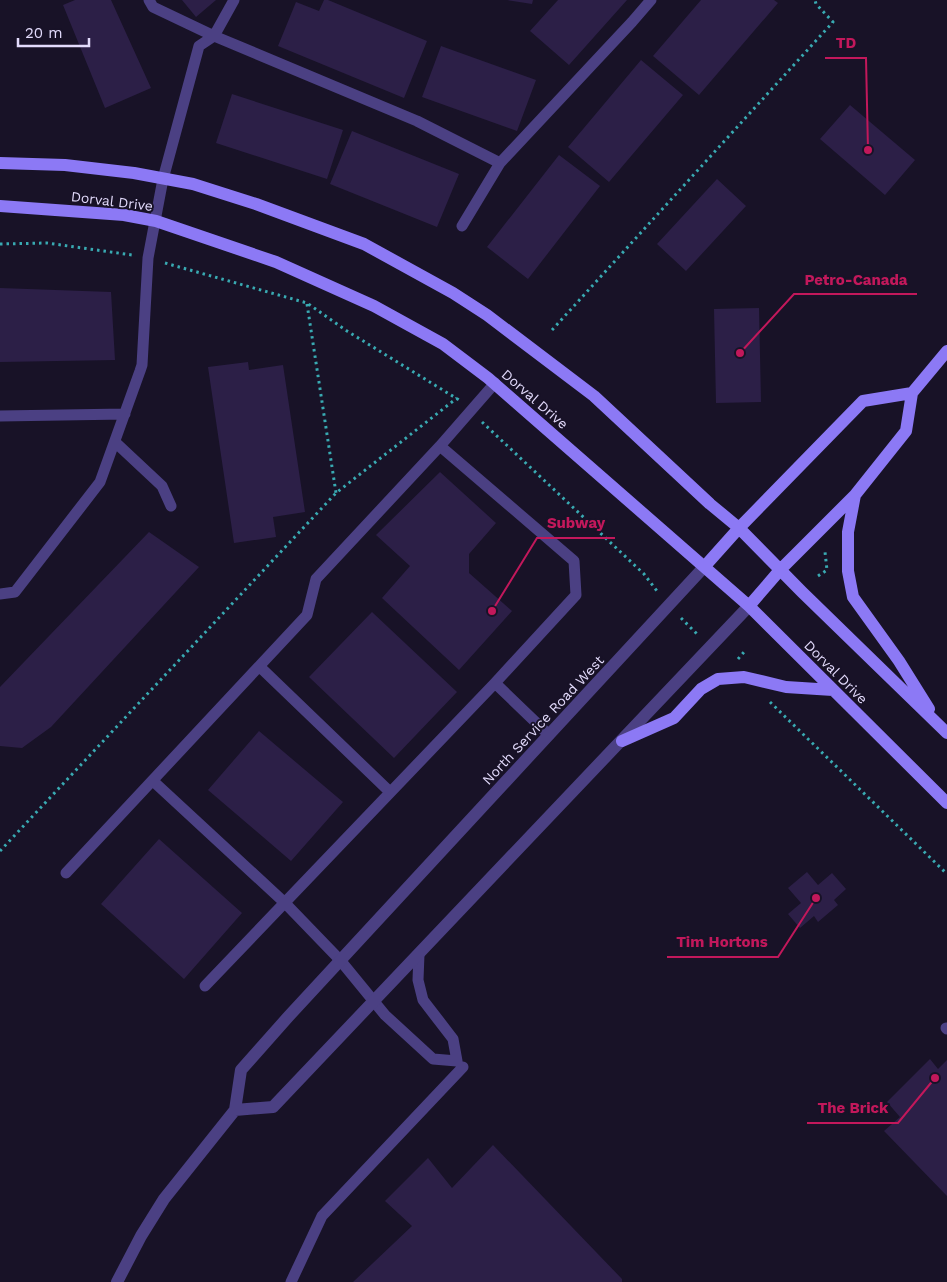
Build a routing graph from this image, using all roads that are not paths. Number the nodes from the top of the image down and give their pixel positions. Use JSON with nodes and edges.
{"nodes":[{"id":1,"x":149,"y":0,"type":"edge"},
{"id":2,"x":234,"y":0,"type":"edge"},
{"id":3,"x":651,"y":0,"type":"edge"},
{"id":4,"x":214,"y":36,"type":"junction"},
{"id":5,"x":500,"y":162,"type":"junction"},
{"id":6,"x":0,"y":163,"type":"edge"},
{"id":7,"x":163,"y":179,"type":"junction"},
{"id":8,"x":0,"y":206,"type":"edge"},
{"id":9,"x":156,"y":221,"type":"junction"},
{"id":10,"x":462,"y":226,"type":"dead end"},
{"id":11,"x":947,"y":351,"type":"edge"},
{"id":12,"x":494,"y":383,"type":"junction"},
{"id":13,"x":912,"y":393,"type":"junction"},
{"id":14,"x":125,"y":414,"type":"junction"},
{"id":15,"x":0,"y":416,"type":"edge"},
{"id":16,"x":115,"y":442,"type":"junction"},
{"id":17,"x":440,"y":446,"type":"junction"},
{"id":18,"x":855,"y":495,"type":"junction"},
{"id":19,"x":171,"y":506,"type":"dead end"},
{"id":20,"x":739,"y":528,"type":"junction"},
{"id":21,"x":705,"y":566,"type":"junction"},
{"id":22,"x":780,"y":570,"type":"junction"},
{"id":23,"x":0,"y":594,"type":"edge"},
{"id":24,"x":749,"y":606,"type":"junction"},
{"id":25,"x":260,"y":667,"type":"junction"},
{"id":26,"x":495,"y":683,"type":"junction"},
{"id":27,"x":833,"y":690,"type":"junction"},
{"id":28,"x":942,"y":728,"type":"edge"},
{"id":29,"x":549,"y":735,"type":"junction"},
{"id":30,"x":622,"y":741,"type":"junction"},
{"id":31,"x":153,"y":781,"type":"junction"},
{"id":32,"x":390,"y":792,"type":"junction"},
{"id":33,"x":947,"y":802,"type":"edge"},
{"id":34,"x":66,"y":874,"type":"dead end"},
{"id":35,"x":285,"y":903,"type":"junction"},
{"id":36,"x":419,"y":954,"type":"junction"},
{"id":37,"x":340,"y":960,"type":"junction"},
{"id":38,"x":205,"y":986,"type":"dead end"},
{"id":39,"x":374,"y":1001,"type":"junction"},
{"id":40,"x":463,"y":1067,"type":"dead end"},
{"id":41,"x":235,"y":1110,"type":"junction"},
{"id":42,"x":117,"y":1282,"type":"edge"},
{"id":43,"x":291,"y":1282,"type":"edge"}],
"edges":[{"from":1,"to":4,"type":"lane"},
{"from":2,"to":4,"type":"lane"},
{"from":3,"to":5,"type":"lane"},
{"from":4,"to":5,"type":"lane"},
{"from":4,"to":7,"type":"lane"},
{"from":5,"to":10,"type":"lane"},
{"from":6,"to":7,"type":"main road","name":"Dorval Drive"},
{"from":7,"to":9,"type":"lane"},
{"from":7,"to":20,"type":"main road","name":"Dorval Drive"},
{"from":8,"to":9,"type":"main road","name":"Dorval Drive"},
{"from":9,"to":12,"type":"main road","name":"Dorval Drive"},
{"from":9,"to":14,"type":"lane"},
{"from":11,"to":13,"type":"main road"},
{"from":12,"to":17,"type":"lane"},
{"from":12,"to":21,"type":"main road","name":"Dorval Drive"},
{"from":13,"to":18,"type":"main road"},
{"from":13,"to":20,"type":"main road","name":"North Service Road West"},
{"from":14,"to":15,"type":"lane"},
{"from":14,"to":16,"type":"lane"},
{"from":16,"to":19,"type":"lane"},
{"from":16,"to":23,"type":"lane"},
{"from":17,"to":25,"type":"lane"},
{"from":17,"to":26,"type":"lane"},
{"from":18,"to":22,"type":"main road"},
{"from":18,"to":28,"type":"main road"},
{"from":20,"to":21,"type":"main road","name":"North Service Road West"},
{"from":20,"to":22,"type":"main road","name":"Dorval Drive"},
{"from":21,"to":24,"type":"main road","name":"Dorval Drive"},
{"from":21,"to":29,"type":"street","name":"North Service Road West"},
{"from":22,"to":24,"type":"main road"},
{"from":22,"to":28,"type":"main road","name":"Dorval Drive"},
{"from":24,"to":27,"type":"main road","name":"Dorval Drive"},
{"from":24,"to":30,"type":"street"},
{"from":25,"to":31,"type":"lane"},
{"from":25,"to":32,"type":"lane"},
{"from":26,"to":29,"type":"lane"},
{"from":26,"to":32,"type":"lane"},
{"from":27,"to":30,"type":"main road"},
{"from":27,"to":33,"type":"main road","name":"Dorval Drive"},
{"from":29,"to":37,"type":"street","name":"North Service Road West"},
{"from":30,"to":36,"type":"street"},
{"from":31,"to":34,"type":"lane"},
{"from":31,"to":35,"type":"lane"},
{"from":32,"to":35,"type":"lane"},
{"from":35,"to":37,"type":"lane"},
{"from":35,"to":38,"type":"lane"},
{"from":36,"to":39,"type":"street"},
{"from":36,"to":39,"type":"lane"},
{"from":37,"to":39,"type":"lane"},
{"from":37,"to":41,"type":"street","name":"North Service Road West"},
{"from":39,"to":41,"type":"street"},
{"from":40,"to":43,"type":"lane"},
{"from":41,"to":42,"type":"street"}]}
